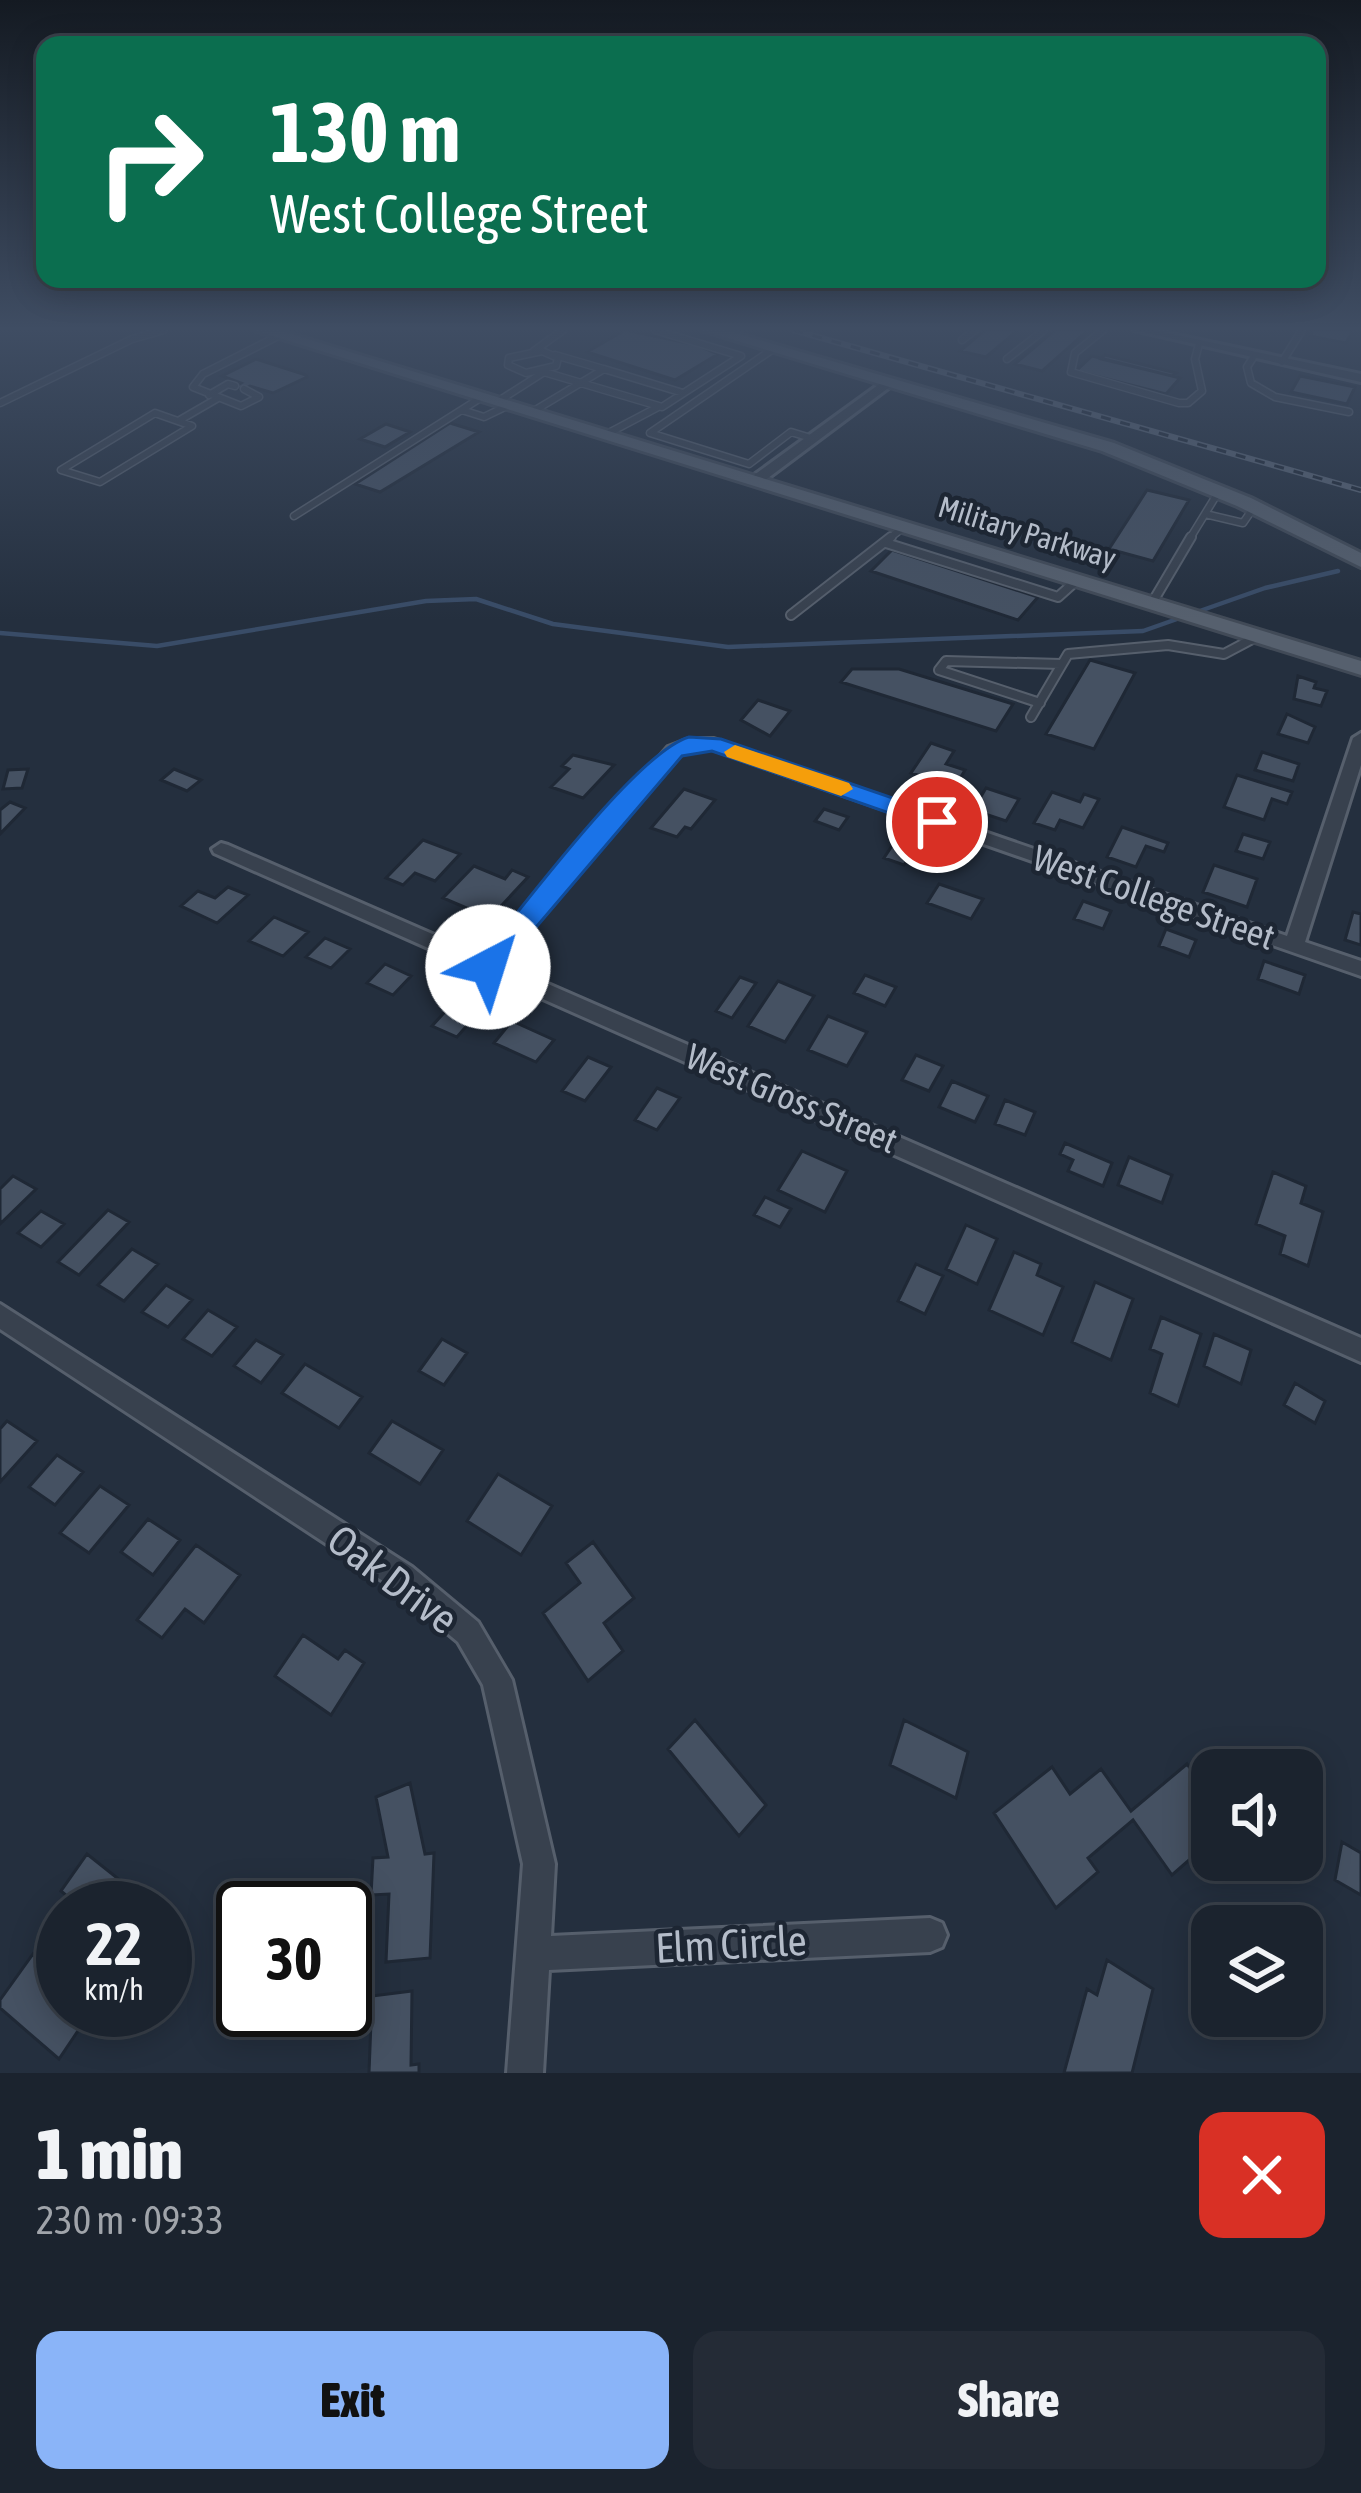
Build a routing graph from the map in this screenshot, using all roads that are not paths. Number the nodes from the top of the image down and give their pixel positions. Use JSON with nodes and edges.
{"nodes":[{"id":1,"x":132,"y":427,"type":"edge"},
{"id":2,"x":191,"y":427,"type":"edge"},
{"id":3,"x":435,"y":427,"type":"edge"},
{"id":4,"x":579,"y":427,"type":"edge"},
{"id":5,"x":619,"y":427,"type":"edge"},
{"id":6,"x":659,"y":427,"type":"edge"},
{"id":7,"x":830,"y":427,"type":"edge"},
{"id":8,"x":1039,"y":427,"type":"edge"},
{"id":9,"x":605,"y":435,"type":"junction"},
{"id":10,"x":814,"y":439,"type":"junction"},
{"id":11,"x":767,"y":450,"type":"junction"},
{"id":12,"x":789,"y":458,"type":"junction"},
{"id":13,"x":755,"y":482,"type":"junction"},
{"id":14,"x":1219,"y":491,"type":"junction"},
{"id":15,"x":1254,"y":507,"type":"junction"},
{"id":16,"x":1205,"y":514,"type":"junction"},
{"id":17,"x":294,"y":516,"type":"dead end"},
{"id":18,"x":904,"y":527,"type":"junction"},
{"id":19,"x":886,"y":543,"type":"junction"},
{"id":20,"x":1361,"y":560,"type":"edge"},
{"id":21,"x":1077,"y":580,"type":"junction"},
{"id":22,"x":1161,"y":606,"type":"junction"},
{"id":23,"x":791,"y":615,"type":"dead end"},
{"id":24,"x":1258,"y":636,"type":"junction"},
{"id":25,"x":1061,"y":664,"type":"junction"},
{"id":26,"x":1361,"y":668,"type":"edge"},
{"id":27,"x":1040,"y":703,"type":"junction"},
{"id":28,"x":1031,"y":717,"type":"dead end"},
{"id":29,"x":1361,"y":738,"type":"edge"},
{"id":30,"x":221,"y":849,"type":"dead end"},
{"id":31,"x":1294,"y":945,"type":"junction"},
{"id":32,"x":488,"y":967,"type":"junction"},
{"id":33,"x":1361,"y":969,"type":"edge"},
{"id":34,"x":0,"y":1316,"type":"edge"},
{"id":35,"x":1361,"y":1350,"type":"edge"},
{"id":36,"x":930,"y":1935,"type":"dead end"},
{"id":37,"x":533,"y":1954,"type":"junction"},
{"id":38,"x":525,"y":2073,"type":"edge"}],
"edges":[{"from":1,"to":2,"type":"lane"},
{"from":3,"to":17,"type":"lane"},
{"from":4,"to":9,"type":"main road","name":"Military Parkway"},
{"from":5,"to":9,"type":"lane"},
{"from":6,"to":11,"type":"lane"},
{"from":7,"to":10,"type":"street"},
{"from":8,"to":14,"type":"main road"},
{"from":9,"to":13,"type":"main road","name":"Military Parkway"},
{"from":10,"to":11,"type":"lane"},
{"from":10,"to":12,"type":"street"},
{"from":11,"to":12,"type":"lane"},
{"from":12,"to":13,"type":"street"},
{"from":13,"to":18,"type":"main road","name":"Military Parkway"},
{"from":14,"to":15,"type":"main road"},
{"from":14,"to":16,"type":"lane"},
{"from":15,"to":16,"type":"lane"},
{"from":15,"to":20,"type":"main road"},
{"from":16,"to":22,"type":"lane"},
{"from":18,"to":19,"type":"lane"},
{"from":18,"to":21,"type":"main road","name":"Military Parkway"},
{"from":19,"to":21,"type":"lane"},
{"from":19,"to":23,"type":"lane"},
{"from":21,"to":22,"type":"main road","name":"Military Parkway"},
{"from":22,"to":24,"type":"main road","name":"Military Parkway"},
{"from":24,"to":25,"type":"lane"},
{"from":24,"to":26,"type":"main road","name":"Military Parkway"},
{"from":25,"to":27,"type":"lane"},
{"from":25,"to":27,"type":"lane"},
{"from":27,"to":28,"type":"lane"},
{"from":29,"to":31,"type":"street"},
{"from":30,"to":32,"type":"street","name":"West Gross Street"},
{"from":31,"to":32,"type":"street","name":"West College Street"},
{"from":31,"to":33,"type":"street","name":"West College Street"},
{"from":32,"to":35,"type":"street","name":"West Gross Street"},
{"from":34,"to":37,"type":"street","name":"Oak Drive"},
{"from":36,"to":37,"type":"street","name":"Elm Circle"},
{"from":37,"to":38,"type":"street","name":"Oak Drive"}]}
